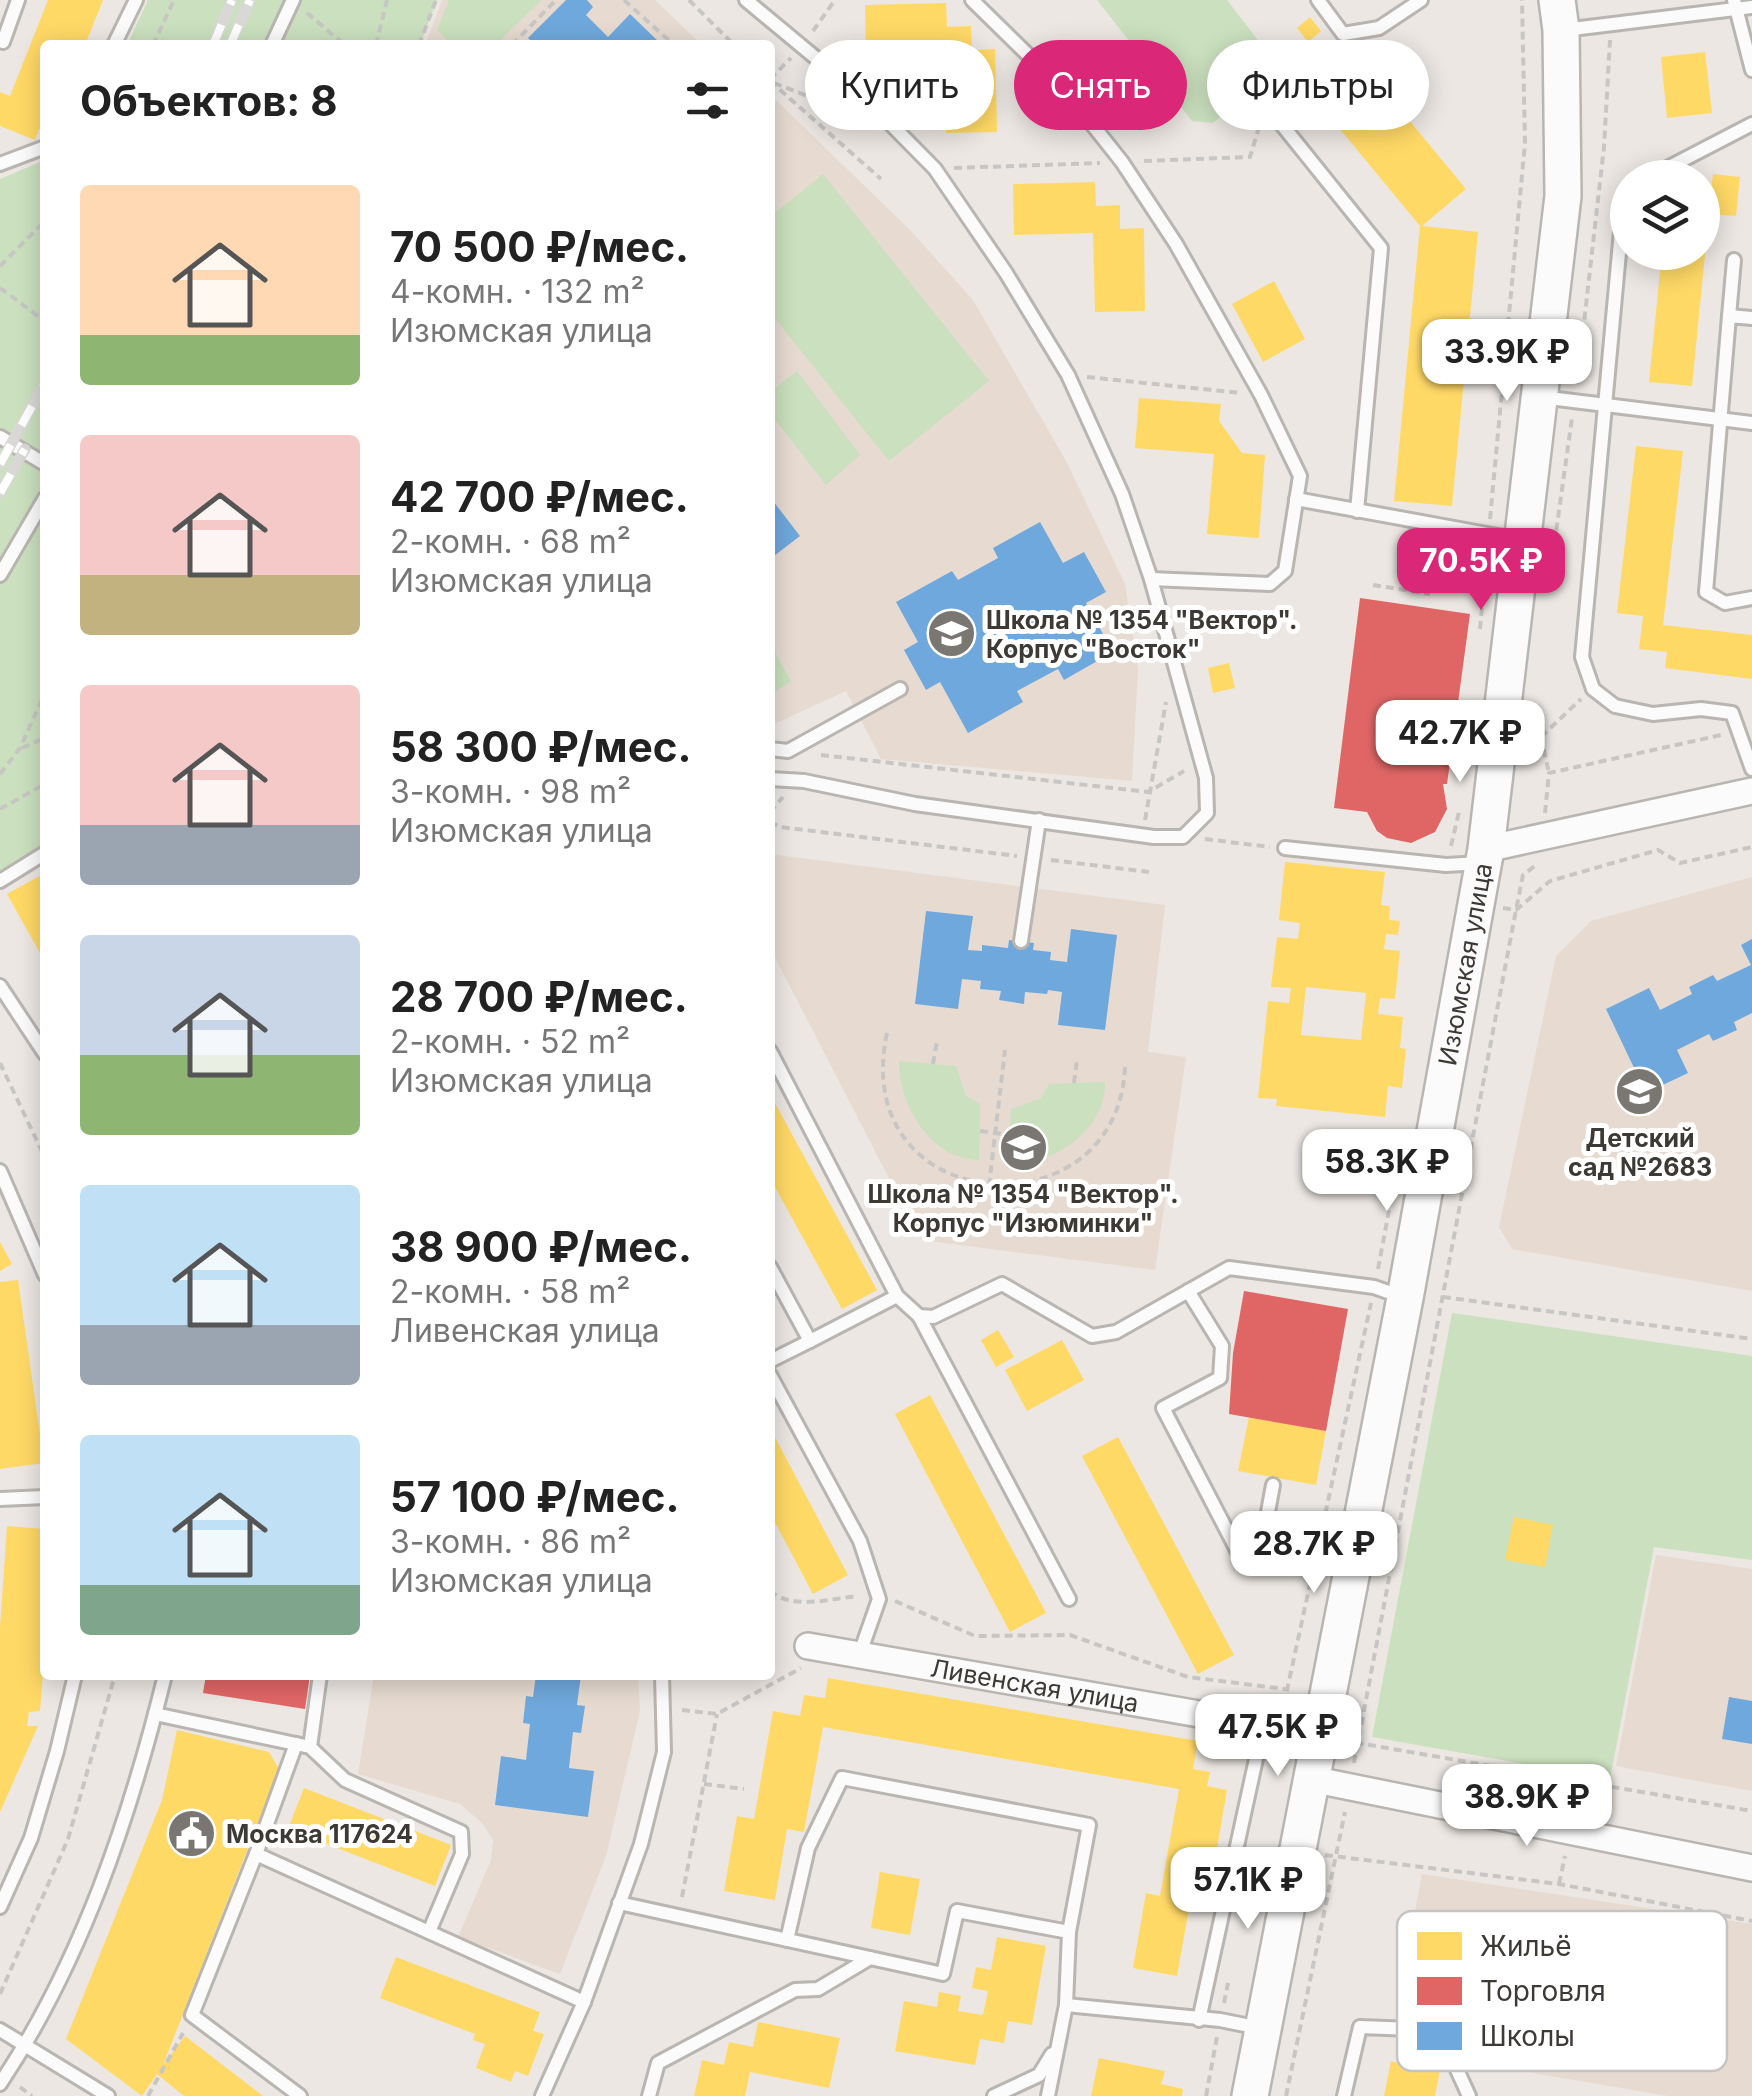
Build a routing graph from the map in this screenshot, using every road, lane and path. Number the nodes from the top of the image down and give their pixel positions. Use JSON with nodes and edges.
{"nodes":[{"id":1,"x":18,"y":0,"type":"edge"},
{"id":2,"x":136,"y":0,"type":"edge"},
{"id":3,"x":174,"y":0,"type":"edge"},
{"id":4,"x":292,"y":0,"type":"edge"},
{"id":5,"x":387,"y":0,"type":"edge"},
{"id":6,"x":436,"y":0,"type":"edge"},
{"id":7,"x":556,"y":0,"type":"edge"},
{"id":8,"x":624,"y":0,"type":"edge"},
{"id":9,"x":689,"y":0,"type":"edge"},
{"id":10,"x":746,"y":0,"type":"edge"},
{"id":11,"x":834,"y":0,"type":"edge"},
{"id":12,"x":972,"y":0,"type":"edge"},
{"id":13,"x":1318,"y":0,"type":"edge"},
{"id":14,"x":1421,"y":0,"type":"edge"},
{"id":15,"x":1522,"y":0,"type":"edge"},
{"id":16,"x":1735,"y":5,"type":"edge"},
{"id":17,"x":1752,"y":7,"type":"edge"},
{"id":18,"x":1559,"y":15,"type":"edge"},
{"id":19,"x":1611,"y":24,"type":"junction"},
{"id":20,"x":1343,"y":34,"type":"junction"},
{"id":21,"x":0,"y":40,"type":"edge"},
{"id":22,"x":116,"y":40,"type":"edge"},
{"id":23,"x":155,"y":40,"type":"edge"},
{"id":24,"x":274,"y":40,"type":"edge"},
{"id":25,"x":339,"y":40,"type":"edge"},
{"id":26,"x":377,"y":40,"type":"edge"},
{"id":27,"x":421,"y":40,"type":"edge"},
{"id":28,"x":517,"y":40,"type":"edge"},
{"id":29,"x":668,"y":40,"type":"edge"},
{"id":30,"x":729,"y":40,"type":"edge"},
{"id":31,"x":1336,"y":40,"type":"edge"},
{"id":32,"x":802,"y":46,"type":"junction"},
{"id":33,"x":1752,"y":70,"type":"edge"},
{"id":34,"x":775,"y":75,"type":"edge"},
{"id":35,"x":775,"y":82,"type":"edge"},
{"id":36,"x":775,"y":84,"type":"edge"},
{"id":37,"x":1752,"y":124,"type":"edge"},
{"id":38,"x":1258,"y":130,"type":"edge"},
{"id":39,"x":1286,"y":130,"type":"edge"},
{"id":40,"x":898,"y":131,"type":"junction"},
{"id":41,"x":40,"y":149,"type":"edge"},
{"id":42,"x":1683,"y":160,"type":"edge"},
{"id":43,"x":1122,"y":162,"type":"junction"},
{"id":44,"x":0,"y":164,"type":"edge"},
{"id":45,"x":935,"y":169,"type":"junction"},
{"id":46,"x":882,"y":179,"type":"dead end"},
{"id":47,"x":40,"y":226,"type":"edge"},
{"id":48,"x":1734,"y":260,"type":"dead end"},
{"id":49,"x":0,"y":266,"type":"edge"},
{"id":50,"x":1617,"y":270,"type":"edge"},
{"id":51,"x":0,"y":288,"type":"edge"},
{"id":52,"x":1730,"y":316,"type":"junction"},
{"id":53,"x":40,"y":317,"type":"edge"},
{"id":54,"x":1752,"y":318,"type":"edge"},
{"id":55,"x":1068,"y":375,"type":"junction"},
{"id":56,"x":1261,"y":395,"type":"junction"},
{"id":57,"x":1558,"y":399,"type":"junction"},
{"id":58,"x":1605,"y":404,"type":"junction"},
{"id":59,"x":1721,"y":420,"type":"junction"},
{"id":60,"x":1752,"y":422,"type":"edge"},
{"id":61,"x":0,"y":437,"type":"edge"},
{"id":62,"x":40,"y":461,"type":"edge"},
{"id":63,"x":1296,"y":500,"type":"junction"},
{"id":64,"x":40,"y":507,"type":"edge"},
{"id":65,"x":1358,"y":511,"type":"junction"},
{"id":66,"x":1506,"y":537,"type":"junction"},
{"id":67,"x":0,"y":575,"type":"edge"},
{"id":68,"x":1151,"y":579,"type":"junction"},
{"id":69,"x":1374,"y":585,"type":"dead end"},
{"id":70,"x":1430,"y":594,"type":"dead end"},
{"id":71,"x":1547,"y":597,"type":"dead end"},
{"id":72,"x":1752,"y":598,"type":"edge"},
{"id":73,"x":1480,"y":631,"type":"dead end"},
{"id":74,"x":1174,"y":661,"type":"junction"},
{"id":75,"x":1592,"y":688,"type":"junction"},
{"id":76,"x":900,"y":689,"type":"dead end"},
{"id":77,"x":40,"y":704,"type":"edge"},
{"id":78,"x":1740,"y":731,"type":"junction"},
{"id":79,"x":1541,"y":736,"type":"dead end"},
{"id":80,"x":40,"y":740,"type":"edge"},
{"id":81,"x":20,"y":748,"type":"junction"},
{"id":82,"x":775,"y":750,"type":"edge"},
{"id":83,"x":788,"y":751,"type":"junction"},
{"id":84,"x":1201,"y":762,"type":"junction"},
{"id":85,"x":1752,"y":768,"type":"edge"},
{"id":86,"x":0,"y":774,"type":"edge"},
{"id":87,"x":775,"y":779,"type":"edge"},
{"id":88,"x":40,"y":787,"type":"edge"},
{"id":89,"x":790,"y":789,"type":"dead end"},
{"id":90,"x":1752,"y":791,"type":"edge"},
{"id":91,"x":1148,"y":792,"type":"junction"},
{"id":92,"x":1463,"y":798,"type":"dead end"},
{"id":93,"x":775,"y":806,"type":"edge"},
{"id":94,"x":0,"y":809,"type":"edge"},
{"id":95,"x":1039,"y":820,"type":"junction"},
{"id":96,"x":775,"y":824,"type":"edge"},
{"id":97,"x":1143,"y":835,"type":"junction"},
{"id":98,"x":1183,"y":837,"type":"junction"},
{"id":99,"x":1544,"y":837,"type":"junction"},
{"id":100,"x":1752,"y":846,"type":"edge"},
{"id":101,"x":1285,"y":848,"type":"joint"},
{"id":102,"x":1484,"y":856,"type":"junction"},
{"id":103,"x":40,"y":857,"type":"edge"},
{"id":104,"x":1033,"y":858,"type":"junction"},
{"id":105,"x":1446,"y":865,"type":"junction"},
{"id":106,"x":1149,"y":872,"type":"dead end"},
{"id":107,"x":0,"y":881,"type":"edge"},
{"id":108,"x":1476,"y":904,"type":"junction"},
{"id":109,"x":1516,"y":910,"type":"junction"},
{"id":110,"x":1022,"y":942,"type":"dead end"},
{"id":111,"x":0,"y":986,"type":"edge"},
{"id":112,"x":887,"y":1033,"type":"dead end"},
{"id":113,"x":937,"y":1040,"type":"dead end"},
{"id":114,"x":40,"y":1046,"type":"edge"},
{"id":115,"x":1006,"y":1050,"type":"dead end"},
{"id":116,"x":1077,"y":1060,"type":"dead end"},
{"id":117,"x":775,"y":1061,"type":"edge"},
{"id":118,"x":0,"y":1063,"type":"edge"},
{"id":119,"x":933,"y":1064,"type":"dead end"},
{"id":120,"x":1124,"y":1067,"type":"dead end"},
{"id":121,"x":1074,"y":1083,"type":"dead end"},
{"id":122,"x":980,"y":1131,"type":"dead end"},
{"id":123,"x":995,"y":1134,"type":"junction"},
{"id":124,"x":1010,"y":1136,"type":"dead end"},
{"id":125,"x":40,"y":1147,"type":"edge"},
{"id":126,"x":0,"y":1170,"type":"edge"},
{"id":127,"x":989,"y":1186,"type":"junction"},
{"id":128,"x":1392,"y":1192,"type":"dead end"},
{"id":129,"x":40,"y":1263,"type":"edge"},
{"id":130,"x":775,"y":1276,"type":"edge"},
{"id":131,"x":1188,"y":1291,"type":"junction"},
{"id":132,"x":1390,"y":1292,"type":"junction"},
{"id":133,"x":897,"y":1296,"type":"junction"},
{"id":134,"x":1443,"y":1297,"type":"junction"},
{"id":135,"x":920,"y":1316,"type":"junction"},
{"id":136,"x":1752,"y":1339,"type":"edge"},
{"id":137,"x":810,"y":1341,"type":"junction"},
{"id":138,"x":775,"y":1358,"type":"edge"},
{"id":139,"x":775,"y":1383,"type":"edge"},
{"id":140,"x":1272,"y":1485,"type":"dead end"},
{"id":141,"x":40,"y":1497,"type":"edge"},
{"id":142,"x":0,"y":1500,"type":"edge"},
{"id":143,"x":877,"y":1594,"type":"junction"},
{"id":144,"x":775,"y":1596,"type":"edge"},
{"id":145,"x":1069,"y":1599,"type":"dead end"},
{"id":146,"x":820,"y":1648,"type":"joint"},
{"id":147,"x":859,"y":1656,"type":"junction"},
{"id":148,"x":775,"y":1677,"type":"edge"},
{"id":149,"x":74,"y":1680,"type":"edge"},
{"id":150,"x":114,"y":1680,"type":"edge"},
{"id":151,"x":164,"y":1680,"type":"edge"},
{"id":152,"x":319,"y":1680,"type":"edge"},
{"id":153,"x":662,"y":1680,"type":"edge"},
{"id":154,"x":770,"y":1680,"type":"edge"},
{"id":155,"x":1287,"y":1689,"type":"junction"},
{"id":156,"x":663,"y":1708,"type":"junction"},
{"id":157,"x":155,"y":1714,"type":"junction"},
{"id":158,"x":717,"y":1714,"type":"junction"},
{"id":159,"x":1322,"y":1727,"type":"junction"},
{"id":160,"x":1271,"y":1728,"type":"junction"},
{"id":161,"x":1358,"y":1743,"type":"junction"},
{"id":162,"x":303,"y":1745,"type":"junction"},
{"id":163,"x":1311,"y":1780,"type":"junction"},
{"id":164,"x":704,"y":1784,"type":"junction"},
{"id":165,"x":1350,"y":1785,"type":"junction"},
{"id":166,"x":744,"y":1788,"type":"dead end"},
{"id":167,"x":1752,"y":1811,"type":"edge"},
{"id":168,"x":1296,"y":1849,"type":"junction"},
{"id":169,"x":256,"y":1854,"type":"junction"},
{"id":170,"x":1335,"y":1857,"type":"junction"},
{"id":171,"x":1752,"y":1868,"type":"edge"},
{"id":172,"x":620,"y":1903,"type":"junction"},
{"id":173,"x":0,"y":1908,"type":"edge"},
{"id":174,"x":1700,"y":1911,"type":"edge"},
{"id":175,"x":678,"y":1916,"type":"junction"},
{"id":176,"x":1727,"y":1916,"type":"edge"},
{"id":177,"x":1752,"y":1921,"type":"edge"},
{"id":178,"x":429,"y":1932,"type":"junction"},
{"id":179,"x":1069,"y":1932,"type":"junction"},
{"id":180,"x":786,"y":1940,"type":"junction"},
{"id":181,"x":870,"y":1958,"type":"junction"},
{"id":182,"x":1231,"y":1966,"type":"dead end"},
{"id":183,"x":0,"y":1994,"type":"edge"},
{"id":184,"x":584,"y":2002,"type":"junction"},
{"id":185,"x":1066,"y":2005,"type":"junction"},
{"id":186,"x":192,"y":2016,"type":"junction"},
{"id":187,"x":1199,"y":2020,"type":"junction"},
{"id":188,"x":1220,"y":2020,"type":"junction"},
{"id":189,"x":1263,"y":2028,"type":"junction"},
{"id":190,"x":1397,"y":2028,"type":"edge"},
{"id":191,"x":0,"y":2030,"type":"edge"},
{"id":192,"x":25,"y":2046,"type":"junction"},
{"id":193,"x":1056,"y":2048,"type":"junction"},
{"id":194,"x":1457,"y":2071,"type":"edge"},
{"id":195,"x":0,"y":2084,"type":"edge"},
{"id":196,"x":108,"y":2096,"type":"edge"},
{"id":197,"x":148,"y":2096,"type":"edge"},
{"id":198,"x":300,"y":2096,"type":"edge"},
{"id":199,"x":542,"y":2096,"type":"edge"},
{"id":200,"x":650,"y":2096,"type":"edge"},
{"id":201,"x":994,"y":2096,"type":"edge"},
{"id":202,"x":1048,"y":2096,"type":"edge"},
{"id":203,"x":1206,"y":2096,"type":"edge"},
{"id":204,"x":1250,"y":2096,"type":"edge"},
{"id":205,"x":1286,"y":2096,"type":"edge"},
{"id":206,"x":1344,"y":2096,"type":"edge"},
{"id":207,"x":1469,"y":2096,"type":"edge"}],
"edges":[{"from":1,"to":21,"type":"lane"},
{"from":2,"to":22,"type":"lane"},
{"from":3,"to":23,"type":"path"},
{"from":4,"to":24,"type":"lane"},
{"from":4,"to":25,"type":"path"},
{"from":5,"to":26,"type":"path"},
{"from":6,"to":27,"type":"path"},
{"from":7,"to":28,"type":"path"},
{"from":8,"to":29,"type":"path"},
{"from":9,"to":30,"type":"path"},
{"from":10,"to":32,"type":"lane"},
{"from":11,"to":32,"type":"path"},
{"from":12,"to":43,"type":"lane"},
{"from":13,"to":20,"type":"lane"},
{"from":14,"to":20,"type":"lane"},
{"from":15,"to":66,"type":"path"},
{"from":16,"to":17,"type":"lane"},
{"from":16,"to":19,"type":"lane"},
{"from":16,"to":33,"type":"lane"},
{"from":18,"to":19,"type":"lane"},
{"from":18,"to":57,"type":"street","name":"Изюмская улица"},
{"from":19,"to":57,"type":"path"},
{"from":20,"to":31,"type":"path"},
{"from":32,"to":34,"type":"path"},
{"from":32,"to":40,"type":"lane"},
{"from":35,"to":40,"type":"path"},
{"from":36,"to":46,"type":"path"},
{"from":37,"to":42,"type":"lane"},
{"from":38,"to":43,"type":"path"},
{"from":39,"to":65,"type":"lane"},
{"from":40,"to":45,"type":"lane"},
{"from":41,"to":44,"type":"lane"},
{"from":43,"to":45,"type":"path"},
{"from":43,"to":56,"type":"lane"},
{"from":45,"to":55,"type":"lane"},
{"from":47,"to":49,"type":"path"},
{"from":48,"to":52,"type":"lane"},
{"from":50,"to":58,"type":"lane"},
{"from":51,"to":53,"type":"path"},
{"from":52,"to":54,"type":"lane"},
{"from":52,"to":59,"type":"lane"},
{"from":55,"to":56,"type":"path"},
{"from":55,"to":68,"type":"lane"},
{"from":56,"to":63,"type":"lane"},
{"from":57,"to":58,"type":"lane"},
{"from":57,"to":66,"type":"street","name":"Изюмская улица"},
{"from":57,"to":71,"type":"path"},
{"from":58,"to":59,"type":"lane"},
{"from":58,"to":75,"type":"lane"},
{"from":59,"to":60,"type":"lane"},
{"from":59,"to":72,"type":"lane"},
{"from":61,"to":62,"type":"lane"},
{"from":63,"to":65,"type":"lane"},
{"from":63,"to":68,"type":"lane"},
{"from":64,"to":67,"type":"lane"},
{"from":65,"to":66,"type":"lane"},
{"from":66,"to":73,"type":"path"},
{"from":66,"to":102,"type":"street","name":"Изюмская улица"},
{"from":68,"to":74,"type":"lane"},
{"from":69,"to":70,"type":"path"},
{"from":74,"to":84,"type":"lane"},
{"from":74,"to":91,"type":"path"},
{"from":75,"to":78,"type":"lane"},
{"from":75,"to":79,"type":"path"},
{"from":76,"to":83,"type":"lane"},
{"from":77,"to":81,"type":"path"},
{"from":78,"to":85,"type":"lane"},
{"from":78,"to":99,"type":"path"},
{"from":80,"to":81,"type":"path"},
{"from":81,"to":86,"type":"path"},
{"from":82,"to":83,"type":"lane"},
{"from":83,"to":91,"type":"path"},
{"from":84,"to":91,"type":"path"},
{"from":84,"to":98,"type":"lane"},
{"from":87,"to":95,"type":"lane"},
{"from":88,"to":94,"type":"path"},
{"from":89,"to":93,"type":"path"},
{"from":90,"to":99,"type":"street"},
{"from":91,"to":97,"type":"path"},
{"from":92,"to":105,"type":"path"},
{"from":95,"to":97,"type":"lane"},
{"from":95,"to":104,"type":"lane"},
{"from":96,"to":104,"type":"path"},
{"from":97,"to":98,"type":"lane"},
{"from":98,"to":101,"type":"path"},
{"from":99,"to":102,"type":"street"},
{"from":99,"to":109,"type":"path"},
{"from":100,"to":109,"type":"path"},
{"from":101,"to":105,"type":"lane"},
{"from":102,"to":105,"type":"lane"},
{"from":102,"to":108,"type":"street","name":"Изюмская улица"},
{"from":103,"to":107,"type":"lane"},
{"from":104,"to":106,"type":"path"},
{"from":104,"to":110,"type":"lane"},
{"from":108,"to":109,"type":"path"},
{"from":108,"to":132,"type":"street","name":"Изюмская улица"},
{"from":109,"to":134,"type":"path"},
{"from":111,"to":114,"type":"lane"},
{"from":112,"to":127,"type":"path"},
{"from":113,"to":119,"type":"path"},
{"from":115,"to":123,"type":"path"},
{"from":116,"to":121,"type":"path"},
{"from":117,"to":133,"type":"lane"},
{"from":118,"to":125,"type":"path"},
{"from":120,"to":127,"type":"path"},
{"from":122,"to":123,"type":"path"},
{"from":123,"to":124,"type":"path"},
{"from":123,"to":127,"type":"path"},
{"from":126,"to":129,"type":"lane"},
{"from":128,"to":132,"type":"path"},
{"from":130,"to":137,"type":"lane"},
{"from":131,"to":132,"type":"lane"},
{"from":131,"to":135,"type":"lane"},
{"from":131,"to":140,"type":"lane"},
{"from":132,"to":155,"type":"path"},
{"from":132,"to":159,"type":"street","name":"Изюмская улица"},
{"from":133,"to":135,"type":"lane"},
{"from":133,"to":137,"type":"lane"},
{"from":134,"to":136,"type":"path"},
{"from":134,"to":161,"type":"path"},
{"from":135,"to":145,"type":"lane"},
{"from":137,"to":138,"type":"lane"},
{"from":139,"to":143,"type":"lane"},
{"from":141,"to":142,"type":"lane"},
{"from":143,"to":144,"type":"path"},
{"from":143,"to":147,"type":"lane"},
{"from":143,"to":155,"type":"path"},
{"from":146,"to":147,"type":"street","name":"Ливенская улица"},
{"from":146,"to":148,"type":"path"},
{"from":147,"to":160,"type":"street","name":"Ливенская улица"},
{"from":149,"to":173,"type":"lane"},
{"from":150,"to":183,"type":"path"},
{"from":151,"to":157,"type":"lane"},
{"from":152,"to":162,"type":"lane"},
{"from":153,"to":156,"type":"lane"},
{"from":154,"to":158,"type":"path"},
{"from":155,"to":160,"type":"path"},
{"from":156,"to":158,"type":"path"},
{"from":156,"to":172,"type":"lane"},
{"from":157,"to":162,"type":"lane"},
{"from":157,"to":192,"type":"lane"},
{"from":158,"to":164,"type":"path"},
{"from":159,"to":160,"type":"street","name":"Ливенская улица"},
{"from":159,"to":161,"type":"path"},
{"from":159,"to":163,"type":"street","name":"Изюмская улица"},
{"from":160,"to":187,"type":"lane"},
{"from":161,"to":165,"type":"path"},
{"from":161,"to":167,"type":"path"},
{"from":162,"to":169,"type":"lane"},
{"from":162,"to":178,"type":"lane"},
{"from":163,"to":165,"type":"street"},
{"from":163,"to":168,"type":"street","name":"Изюмская улица"},
{"from":164,"to":166,"type":"path"},
{"from":164,"to":175,"type":"path"},
{"from":165,"to":170,"type":"path"},
{"from":165,"to":171,"type":"street"},
{"from":168,"to":170,"type":"path"},
{"from":168,"to":189,"type":"street","name":"Изюмская улица"},
{"from":169,"to":178,"type":"lane"},
{"from":169,"to":186,"type":"lane"},
{"from":170,"to":174,"type":"path"},
{"from":170,"to":205,"type":"path"},
{"from":172,"to":175,"type":"lane"},
{"from":172,"to":184,"type":"lane"},
{"from":175,"to":180,"type":"lane"},
{"from":176,"to":177,"type":"path"},
{"from":178,"to":184,"type":"lane"},
{"from":179,"to":180,"type":"lane"},
{"from":179,"to":181,"type":"lane"},
{"from":179,"to":185,"type":"lane"},
{"from":180,"to":181,"type":"lane"},
{"from":181,"to":200,"type":"lane"},
{"from":182,"to":188,"type":"path"},
{"from":184,"to":199,"type":"lane"},
{"from":185,"to":187,"type":"lane"},
{"from":185,"to":193,"type":"lane"},
{"from":186,"to":197,"type":"path"},
{"from":186,"to":198,"type":"lane"},
{"from":187,"to":188,"type":"lane"},
{"from":188,"to":189,"type":"lane"},
{"from":188,"to":203,"type":"path"},
{"from":189,"to":204,"type":"street","name":"Изюмская улица"},
{"from":190,"to":206,"type":"lane"},
{"from":191,"to":192,"type":"lane"},
{"from":192,"to":195,"type":"lane"},
{"from":192,"to":196,"type":"lane"},
{"from":193,"to":201,"type":"lane"},
{"from":193,"to":202,"type":"lane"},
{"from":194,"to":207,"type":"lane"}]}
